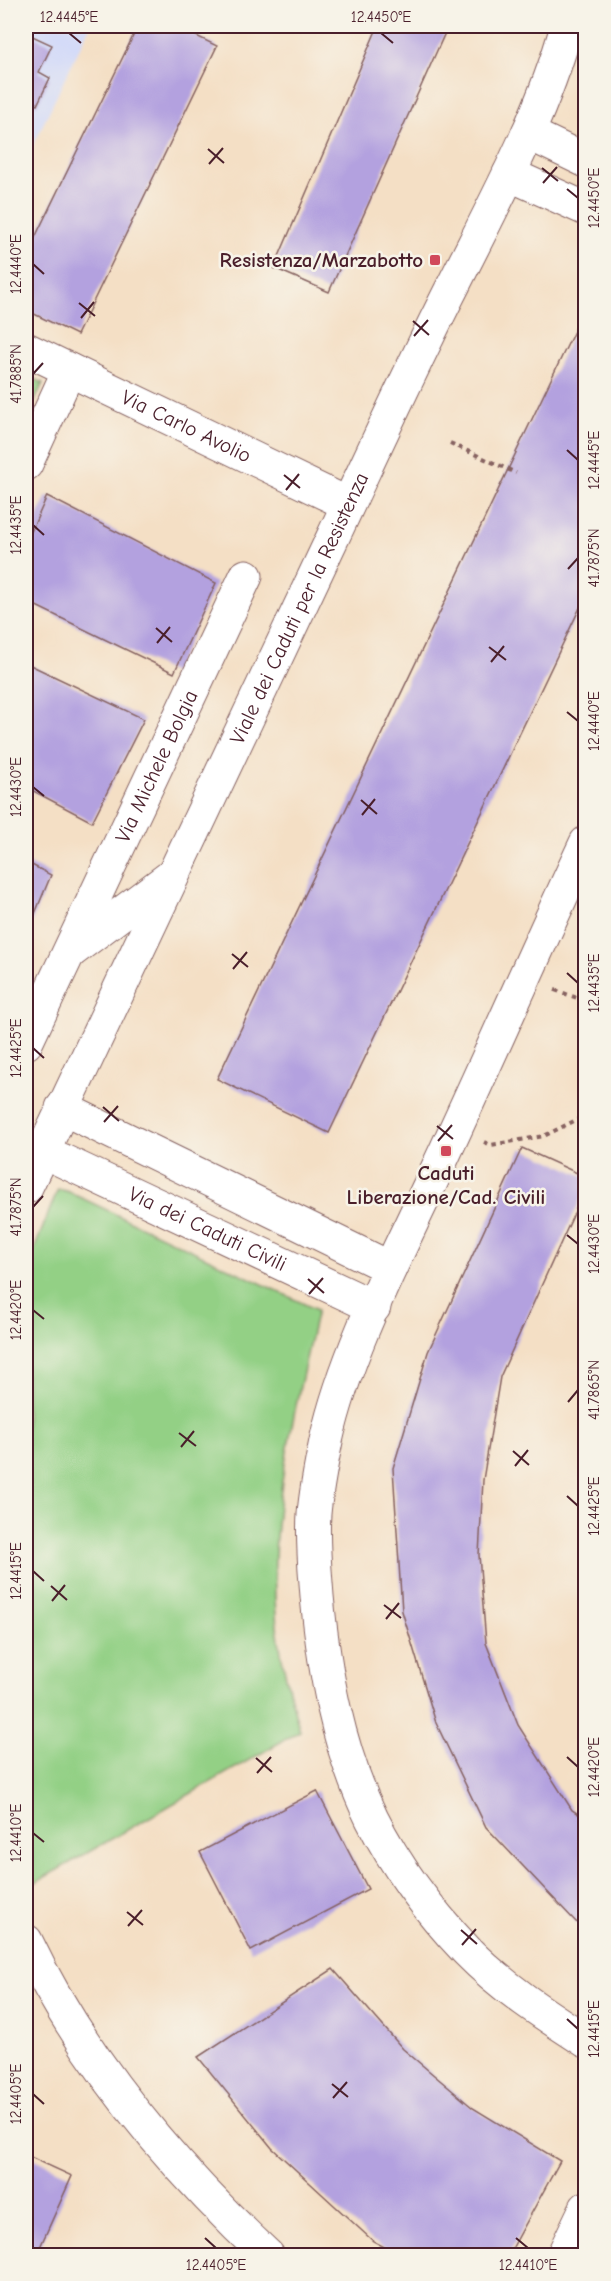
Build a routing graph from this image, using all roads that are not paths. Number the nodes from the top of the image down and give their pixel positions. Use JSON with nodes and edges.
{"nodes":[{"id":1,"x":567,"y":26,"type":"edge"},
{"id":2,"x":528,"y":133,"type":"junction"},
{"id":3,"x":585,"y":161,"type":"edge"},
{"id":4,"x":509,"y":174,"type":"junction"},
{"id":5,"x":585,"y":209,"type":"edge"},
{"id":6,"x":26,"y":349,"type":"edge"},
{"id":7,"x":69,"y":370,"type":"junction"},
{"id":8,"x":26,"y":464,"type":"edge"},
{"id":9,"x":348,"y":504,"type":"junction"},
{"id":10,"x":246,"y":576,"type":"dead end"},
{"id":11,"x":585,"y":843,"type":"edge"},
{"id":12,"x":172,"y":875,"type":"junction"},
{"id":13,"x":66,"y":955,"type":"junction"},
{"id":14,"x":26,"y":1043,"type":"edge"},
{"id":15,"x":62,"y":1108,"type":"junction"},
{"id":16,"x":42,"y":1151,"type":"junction"},
{"id":17,"x":26,"y":1187,"type":"edge"},
{"id":18,"x":390,"y":1268,"type":"junction"},
{"id":19,"x":374,"y":1307,"type":"junction"},
{"id":20,"x":26,"y":1941,"type":"edge"},
{"id":21,"x":585,"y":2041,"type":"edge"},
{"id":22,"x":585,"y":2208,"type":"edge"},
{"id":23,"x":268,"y":2256,"type":"edge"},
{"id":24,"x":563,"y":2256,"type":"edge"}],
"edges":[{"from":1,"to":2,"type":"street","name":"Viale dei Caduti per la Resistenza"},
{"from":2,"to":3,"type":"street"},
{"from":2,"to":4,"type":"street","name":"Viale dei Caduti per la Resistenza"},
{"from":4,"to":5,"type":"street"},
{"from":4,"to":9,"type":"street","name":"Viale dei Caduti per la Resistenza"},
{"from":6,"to":7,"type":"street","name":"Via Carlo Avolio"},
{"from":7,"to":8,"type":"street"},
{"from":7,"to":9,"type":"street","name":"Via Carlo Avolio"},
{"from":9,"to":12,"type":"street","name":"Viale dei Caduti per la Resistenza"},
{"from":10,"to":13,"type":"street","name":"Via Michele Bolgia"},
{"from":11,"to":18,"type":"street"},
{"from":12,"to":13,"type":"street","name":"Via Michele Bolgia"},
{"from":12,"to":15,"type":"street","name":"Viale dei Caduti per la Resistenza"},
{"from":13,"to":14,"type":"street","name":"Via Michele Bolgia"},
{"from":15,"to":16,"type":"street","name":"Viale dei Caduti per la Resistenza"},
{"from":15,"to":18,"type":"street","name":"Via dei Caduti Civili"},
{"from":16,"to":17,"type":"street","name":"Viale dei Caduti per la Resistenza"},
{"from":16,"to":19,"type":"street","name":"Via dei Caduti Civili"},
{"from":18,"to":19,"type":"street"},
{"from":19,"to":21,"type":"street"},
{"from":20,"to":23,"type":"street"},
{"from":22,"to":24,"type":"street"}]}
